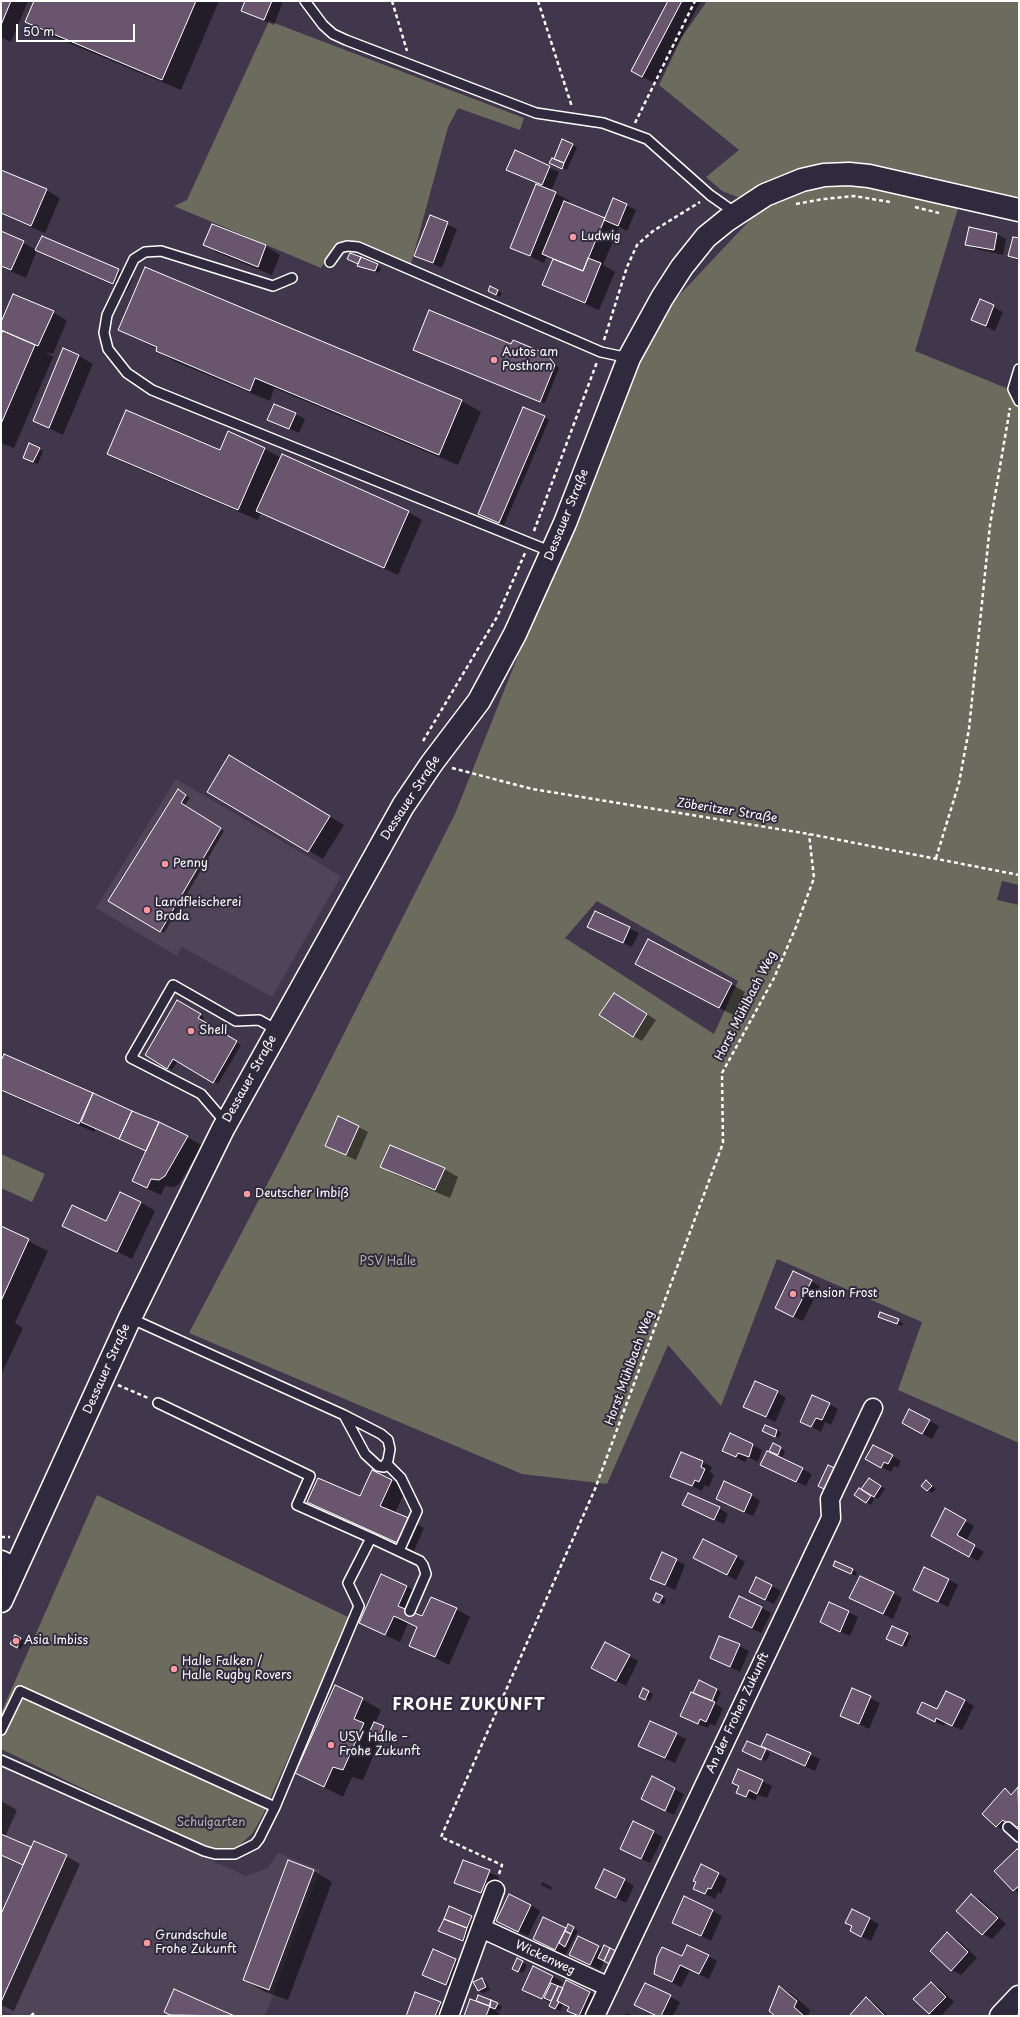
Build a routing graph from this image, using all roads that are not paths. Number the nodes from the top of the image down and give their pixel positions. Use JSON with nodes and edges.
{"nodes":[{"id":1,"x":305,"y":1,"type":"edge"},
{"id":2,"x":1019,"y":210,"type":"edge"},
{"id":3,"x":737,"y":214,"type":"junction"},
{"id":4,"x":330,"y":262,"type":"dead end"},
{"id":5,"x":292,"y":278,"type":"dead end"},
{"id":6,"x":629,"y":358,"type":"junction"},
{"id":7,"x":1019,"y":369,"type":"edge"},
{"id":8,"x":1019,"y":401,"type":"edge"},
{"id":9,"x":552,"y":552,"type":"junction"},
{"id":10,"x":277,"y":1030,"type":"junction"},
{"id":11,"x":226,"y":1123,"type":"junction"},
{"id":12,"x":130,"y":1318,"type":"junction"},
{"id":13,"x":158,"y":1403,"type":"road end"},
{"id":14,"x":873,"y":1408,"type":"dead end"},
{"id":15,"x":344,"y":1415,"type":"junction"},
{"id":16,"x":387,"y":1464,"type":"junction"},
{"id":17,"x":371,"y":1538,"type":"junction"},
{"id":18,"x":399,"y":1551,"type":"junction"},
{"id":19,"x":8,"y":1566,"type":"edge"},
{"id":20,"x":1,"y":1601,"type":"edge"},
{"id":21,"x":410,"y":1611,"type":"dead end"},
{"id":22,"x":1,"y":1730,"type":"edge"},
{"id":23,"x":1,"y":1760,"type":"edge"},
{"id":24,"x":275,"y":1807,"type":"junction"},
{"id":25,"x":1008,"y":1827,"type":"dead end"},
{"id":26,"x":1019,"y":1837,"type":"edge"},
{"id":27,"x":495,"y":1890,"type":"dead end"},
{"id":28,"x":481,"y":1928,"type":"junction"},
{"id":29,"x":609,"y":1987,"type":"junction"},
{"id":30,"x":1019,"y":1997,"type":"edge"},
{"id":31,"x":449,"y":2016,"type":"edge"},
{"id":32,"x":595,"y":2016,"type":"edge"},
{"id":33,"x":1001,"y":2016,"type":"edge"}],
"edges":[{"from":1,"to":3,"type":"lane"},
{"from":2,"to":3,"type":"main road","name":"Dessauer Straße"},
{"from":3,"to":6,"type":"main road","name":"Dessauer Straße"},
{"from":4,"to":6,"type":"lane"},
{"from":5,"to":9,"type":"lane"},
{"from":6,"to":9,"type":"main road","name":"Dessauer Straße"},
{"from":7,"to":8,"type":"lane"},
{"from":9,"to":10,"type":"main road","name":"Dessauer Straße"},
{"from":10,"to":11,"type":"main road","name":"Dessauer Straße"},
{"from":10,"to":11,"type":"lane"},
{"from":11,"to":12,"type":"main road","name":"Dessauer Straße"},
{"from":12,"to":15,"type":"lane"},
{"from":12,"to":19,"type":"main road","name":"Dessauer Straße"},
{"from":13,"to":17,"type":"lane"},
{"from":14,"to":29,"type":"street","name":"An der Frohen Zukunft"},
{"from":15,"to":16,"type":"lane"},
{"from":15,"to":16,"type":"lane"},
{"from":16,"to":18,"type":"lane"},
{"from":17,"to":18,"type":"lane"},
{"from":17,"to":24,"type":"lane"},
{"from":18,"to":21,"type":"lane"},
{"from":19,"to":20,"type":"main road","name":"Dessauer Straße"},
{"from":22,"to":24,"type":"lane"},
{"from":23,"to":24,"type":"lane"},
{"from":25,"to":26,"type":"lane"},
{"from":27,"to":28,"type":"street"},
{"from":28,"to":29,"type":"street","name":"Wickenweg"},
{"from":28,"to":31,"type":"street"},
{"from":29,"to":32,"type":"street","name":"An der Frohen Zukunft"},
{"from":30,"to":33,"type":"main road"}]}
